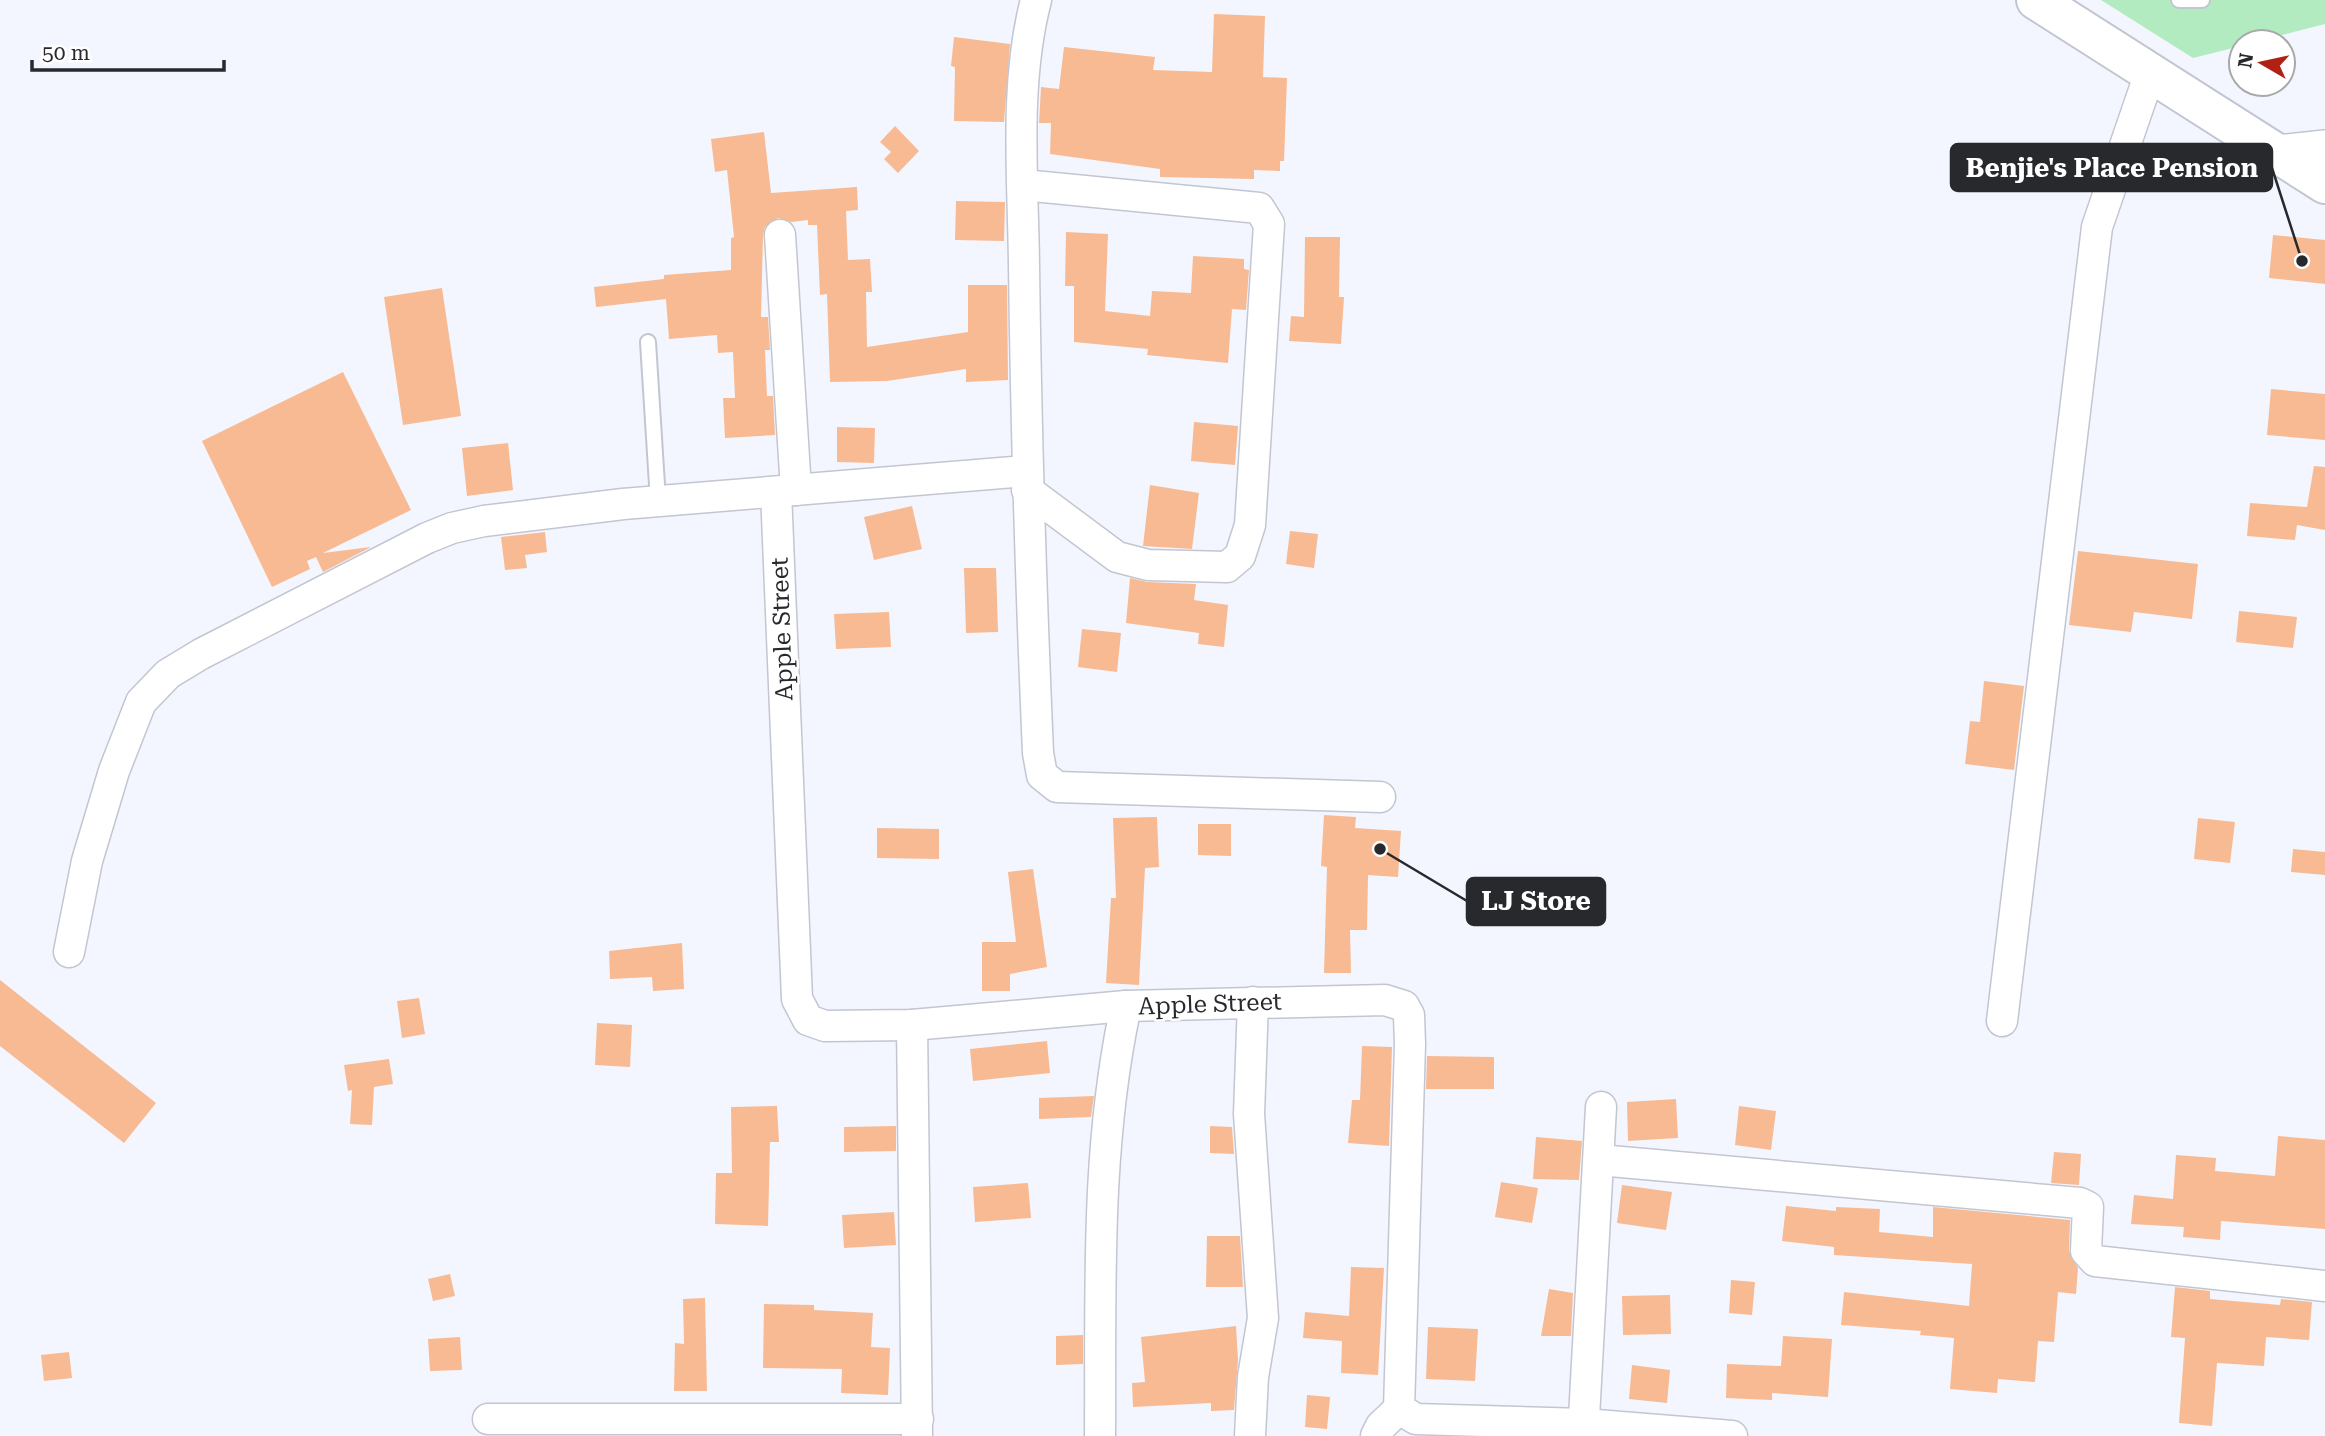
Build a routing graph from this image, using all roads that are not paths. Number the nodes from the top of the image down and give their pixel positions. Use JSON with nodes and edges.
{"nodes":[{"id":1,"x":1036,"y":0,"type":"edge"},
{"id":2,"x":2179,"y":0,"type":"edge"},
{"id":3,"x":2202,"y":0,"type":"edge"},
{"id":4,"x":2050,"y":4,"type":"edge"},
{"id":5,"x":2150,"y":73,"type":"junction"},
{"id":6,"x":2325,"y":149,"type":"edge"},
{"id":7,"x":2277,"y":154,"type":"junction"},
{"id":8,"x":2325,"y":184,"type":"edge"},
{"id":9,"x":1023,"y":186,"type":"junction"},
{"id":10,"x":780,"y":235,"type":"dead end"},
{"id":11,"x":648,"y":342,"type":"dead end"},
{"id":12,"x":1027,"y":480,"type":"junction"},
{"id":13,"x":786,"y":491,"type":"junction"},
{"id":14,"x":659,"y":501,"type":"junction"},
{"id":15,"x":1380,"y":797,"type":"dead end"},
{"id":16,"x":69,"y":952,"type":"dead end"},
{"id":17,"x":1253,"y":1002,"type":"junction"},
{"id":18,"x":1126,"y":1006,"type":"junction"},
{"id":19,"x":2002,"y":1021,"type":"dead end"},
{"id":20,"x":912,"y":1025,"type":"junction"},
{"id":21,"x":1601,"y":1107,"type":"dead end"},
{"id":22,"x":1599,"y":1160,"type":"junction"},
{"id":23,"x":2325,"y":1286,"type":"edge"},
{"id":24,"x":1399,"y":1409,"type":"junction"},
{"id":25,"x":485,"y":1427,"type":"edge"},
{"id":26,"x":918,"y":1428,"type":"edge"},
{"id":27,"x":1583,"y":1430,"type":"edge"},
{"id":28,"x":1100,"y":1436,"type":"edge"},
{"id":29,"x":1250,"y":1436,"type":"edge"},
{"id":30,"x":1376,"y":1436,"type":"edge"},
{"id":31,"x":1732,"y":1436,"type":"edge"}],
"edges":[{"from":1,"to":9,"type":"street"},
{"from":2,"to":3,"type":"lane"},
{"from":4,"to":5,"type":"highway"},
{"from":5,"to":7,"type":"highway"},
{"from":5,"to":19,"type":"street"},
{"from":6,"to":7,"type":"street"},
{"from":7,"to":8,"type":"highway"},
{"from":9,"to":12,"type":"street"},
{"from":9,"to":12,"type":"street"},
{"from":10,"to":13,"type":"street"},
{"from":11,"to":14,"type":"lane"},
{"from":12,"to":13,"type":"street"},
{"from":12,"to":15,"type":"street"},
{"from":13,"to":14,"type":"street"},
{"from":13,"to":20,"type":"street","name":"Apple Street"},
{"from":14,"to":16,"type":"street"},
{"from":17,"to":18,"type":"street","name":"Apple Street"},
{"from":17,"to":24,"type":"street","name":"Apple Street"},
{"from":17,"to":29,"type":"street"},
{"from":18,"to":20,"type":"street","name":"Apple Street"},
{"from":18,"to":28,"type":"street"},
{"from":20,"to":26,"type":"street"},
{"from":21,"to":22,"type":"street"},
{"from":22,"to":23,"type":"street"},
{"from":22,"to":27,"type":"street"},
{"from":24,"to":27,"type":"street"},
{"from":24,"to":30,"type":"street"},
{"from":25,"to":26,"type":"street"},
{"from":27,"to":31,"type":"street"}]}
